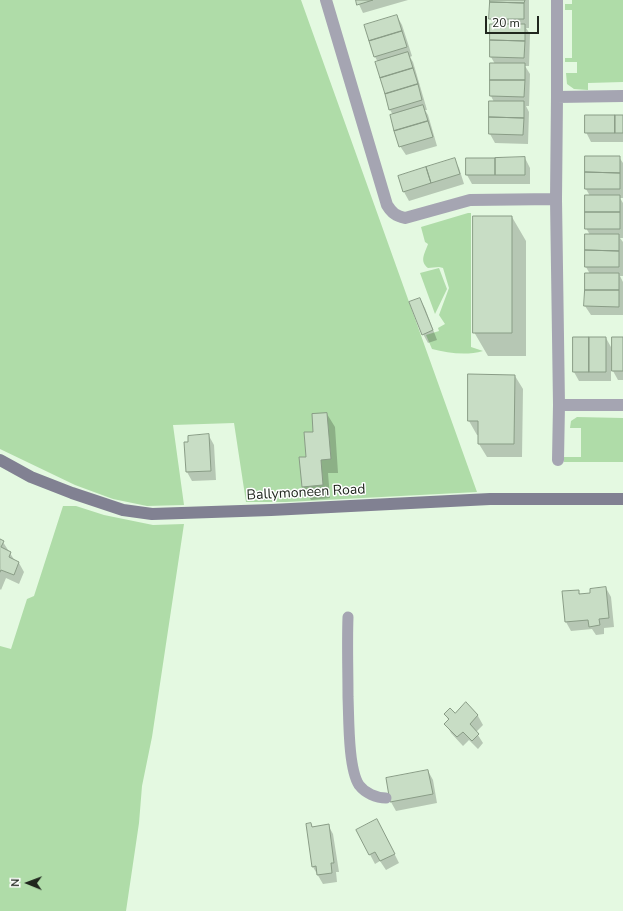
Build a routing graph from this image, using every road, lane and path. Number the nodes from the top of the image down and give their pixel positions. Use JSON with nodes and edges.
{"nodes":[{"id":1,"x":326,"y":0,"type":"edge"},
{"id":2,"x":557,"y":0,"type":"edge"},
{"id":3,"x":623,"y":96,"type":"edge"},
{"id":4,"x":557,"y":97,"type":"junction"},
{"id":5,"x":556,"y":199,"type":"junction"},
{"id":6,"x":559,"y":405,"type":"junction"},
{"id":7,"x":623,"y":405,"type":"edge"},
{"id":8,"x":0,"y":460,"type":"edge"},
{"id":9,"x":558,"y":460,"type":"dead end"},
{"id":10,"x":623,"y":499,"type":"edge"},
{"id":11,"x":348,"y":617,"type":"dead end"},
{"id":12,"x":386,"y":798,"type":"dead end"}],
"edges":[{"from":1,"to":5,"type":"street"},
{"from":2,"to":4,"type":"street"},
{"from":3,"to":4,"type":"street"},
{"from":4,"to":5,"type":"street"},
{"from":5,"to":6,"type":"street"},
{"from":6,"to":7,"type":"street"},
{"from":6,"to":9,"type":"street"},
{"from":8,"to":10,"type":"street","name":"Ballymoneen Road"},
{"from":11,"to":12,"type":"lane"}]}
